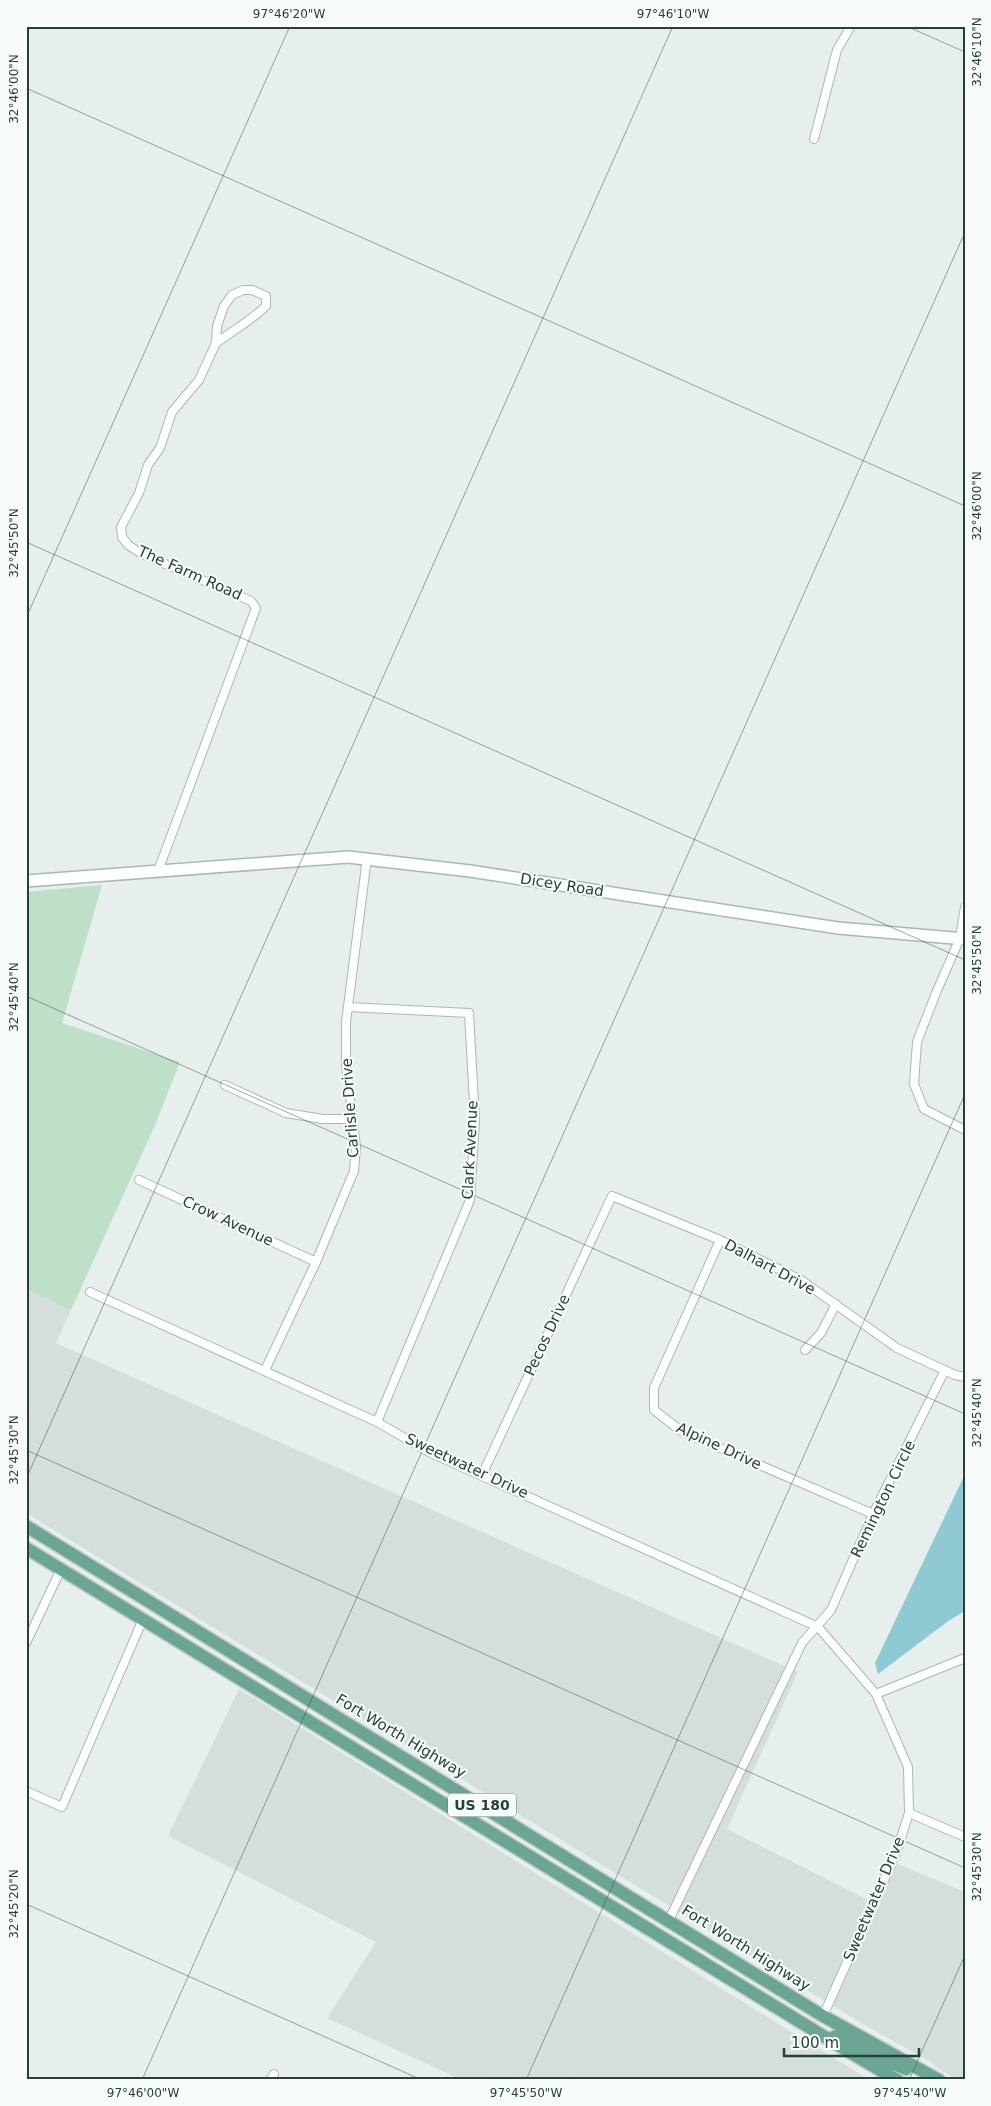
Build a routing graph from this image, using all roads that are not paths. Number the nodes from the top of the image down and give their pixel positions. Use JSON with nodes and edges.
{"nodes":[{"id":1,"x":851,"y":26,"type":"edge"},
{"id":2,"x":814,"y":139,"type":"dead end"},
{"id":3,"x":216,"y":343,"type":"junction"},
{"id":4,"x":367,"y":858,"type":"junction"},
{"id":5,"x":158,"y":871,"type":"junction"},
{"id":6,"x":26,"y":881,"type":"edge"},
{"id":7,"x":965,"y":907,"type":"edge"},
{"id":8,"x":962,"y":939,"type":"edge"},
{"id":9,"x":348,"y":1007,"type":"junction"},
{"id":10,"x":225,"y":1085,"type":"dead end"},
{"id":11,"x":353,"y":1119,"type":"junction"},
{"id":12,"x":965,"y":1130,"type":"edge"},
{"id":13,"x":139,"y":1180,"type":"dead end"},
{"id":14,"x":612,"y":1196,"type":"joint"},
{"id":15,"x":720,"y":1240,"type":"junction"},
{"id":16,"x":316,"y":1262,"type":"junction"},
{"id":17,"x":90,"y":1292,"type":"dead end"},
{"id":18,"x":836,"y":1304,"type":"junction"},
{"id":19,"x":805,"y":1350,"type":"dead end"},
{"id":20,"x":266,"y":1370,"type":"junction"},
{"id":21,"x":945,"y":1370,"type":"junction"},
{"id":22,"x":965,"y":1377,"type":"edge"},
{"id":23,"x":378,"y":1422,"type":"junction"},
{"id":24,"x":482,"y":1475,"type":"junction"},
{"id":25,"x":874,"y":1514,"type":"junction"},
{"id":26,"x":26,"y":1526,"type":"edge"},
{"id":27,"x":26,"y":1548,"type":"edge"},
{"id":28,"x":61,"y":1569,"type":"junction"},
{"id":29,"x":110,"y":1577,"type":"junction"},
{"id":30,"x":100,"y":1593,"type":"junction"},
{"id":31,"x":143,"y":1619,"type":"junction"},
{"id":32,"x":818,"y":1627,"type":"junction"},
{"id":33,"x":26,"y":1643,"type":"edge"},
{"id":34,"x":965,"y":1658,"type":"edge"},
{"id":35,"x":876,"y":1694,"type":"junction"},
{"id":36,"x":354,"y":1727,"type":"junction"},
{"id":37,"x":345,"y":1743,"type":"junction"},
{"id":38,"x":26,"y":1791,"type":"edge"},
{"id":39,"x":908,"y":1813,"type":"junction"},
{"id":40,"x":511,"y":1822,"type":"junction"},
{"id":41,"x":965,"y":1837,"type":"edge"},
{"id":42,"x":501,"y":1839,"type":"junction"},
{"id":43,"x":603,"y":1881,"type":"junction"},
{"id":44,"x":595,"y":1896,"type":"junction"},
{"id":45,"x":669,"y":1920,"type":"junction"},
{"id":46,"x":738,"y":1984,"type":"junction"},
{"id":47,"x":823,"y":2016,"type":"junction"},
{"id":48,"x":828,"y":2039,"type":"junction"},
{"id":49,"x":923,"y":2071,"type":"junction"},
{"id":50,"x":897,"y":2080,"type":"edge"},
{"id":51,"x":939,"y":2080,"type":"edge"}],
"edges":[{"from":1,"to":2,"type":"street"},
{"from":3,"to":3,"type":"street","name":"The Farm Road"},
{"from":3,"to":5,"type":"street","name":"The Farm Road"},
{"from":4,"to":5,"type":"street","name":"Dicey Road"},
{"from":4,"to":8,"type":"street","name":"Dicey Road"},
{"from":4,"to":9,"type":"street","name":"Carlisle Drive"},
{"from":5,"to":6,"type":"street","name":"Dicey Road"},
{"from":7,"to":8,"type":"street"},
{"from":8,"to":12,"type":"street"},
{"from":9,"to":11,"type":"street","name":"Carlisle Drive"},
{"from":9,"to":23,"type":"street","name":"Clark Avenue"},
{"from":10,"to":11,"type":"street"},
{"from":11,"to":16,"type":"street","name":"Carlisle Drive"},
{"from":13,"to":16,"type":"street","name":"Crow Avenue"},
{"from":14,"to":15,"type":"street","name":"Dalhart Drive"},
{"from":14,"to":24,"type":"street","name":"Pecos Drive"},
{"from":15,"to":18,"type":"street","name":"Dalhart Drive"},
{"from":15,"to":25,"type":"street","name":"Alpine Drive"},
{"from":16,"to":20,"type":"street","name":"Carlisle Drive"},
{"from":17,"to":20,"type":"street","name":"Sweetwater Drive"},
{"from":18,"to":19,"type":"street"},
{"from":18,"to":21,"type":"street","name":"Dalhart Drive"},
{"from":20,"to":23,"type":"street","name":"Sweetwater Drive"},
{"from":21,"to":22,"type":"street","name":"Dalhart Drive"},
{"from":21,"to":25,"type":"street","name":"Remington Circle"},
{"from":23,"to":24,"type":"street","name":"Sweetwater Drive"},
{"from":24,"to":32,"type":"street","name":"Sweetwater Drive"},
{"from":25,"to":32,"type":"street","name":"Remington Circle"},
{"from":26,"to":29,"type":"main road","name":"Fort Worth Highway","number":"US 180"},
{"from":27,"to":28,"type":"main road","number":"US 180"},
{"from":28,"to":30,"type":"main road","number":"US 180"},
{"from":28,"to":33,"type":"street"},
{"from":29,"to":30,"type":"main road"},
{"from":29,"to":36,"type":"main road","name":"Fort Worth Highway","number":"US 180"},
{"from":30,"to":31,"type":"main road","number":"US 180"},
{"from":31,"to":37,"type":"main road","number":"US 180"},
{"from":31,"to":38,"type":"street"},
{"from":32,"to":35,"type":"street","name":"Sweetwater Drive"},
{"from":32,"to":45,"type":"street"},
{"from":34,"to":35,"type":"street"},
{"from":35,"to":39,"type":"street","name":"Sweetwater Drive"},
{"from":36,"to":37,"type":"main road"},
{"from":36,"to":40,"type":"main road","name":"Fort Worth Highway","number":"US 180"},
{"from":37,"to":42,"type":"main road","number":"US 180"},
{"from":39,"to":41,"type":"street"},
{"from":39,"to":47,"type":"street","name":"Sweetwater Drive"},
{"from":40,"to":42,"type":"main road"},
{"from":40,"to":43,"type":"main road","name":"Fort Worth Highway","number":"US 180"},
{"from":42,"to":44,"type":"main road","number":"US 180"},
{"from":43,"to":44,"type":"main road"},
{"from":43,"to":45,"type":"main road","name":"Fort Worth Highway","number":"US 180"},
{"from":44,"to":46,"type":"main road","number":"US 180"},
{"from":45,"to":47,"type":"main road","name":"Fort Worth Highway","number":"US 180"},
{"from":46,"to":47,"type":"main road"},
{"from":46,"to":48,"type":"main road","number":"US 180"},
{"from":47,"to":49,"type":"main road","name":"Fort Worth Highway","number":"US 180"},
{"from":48,"to":49,"type":"main road"},
{"from":48,"to":50,"type":"main road","number":"US 180"},
{"from":49,"to":51,"type":"main road","name":"Fort Worth Highway","number":"US 180"}]}
